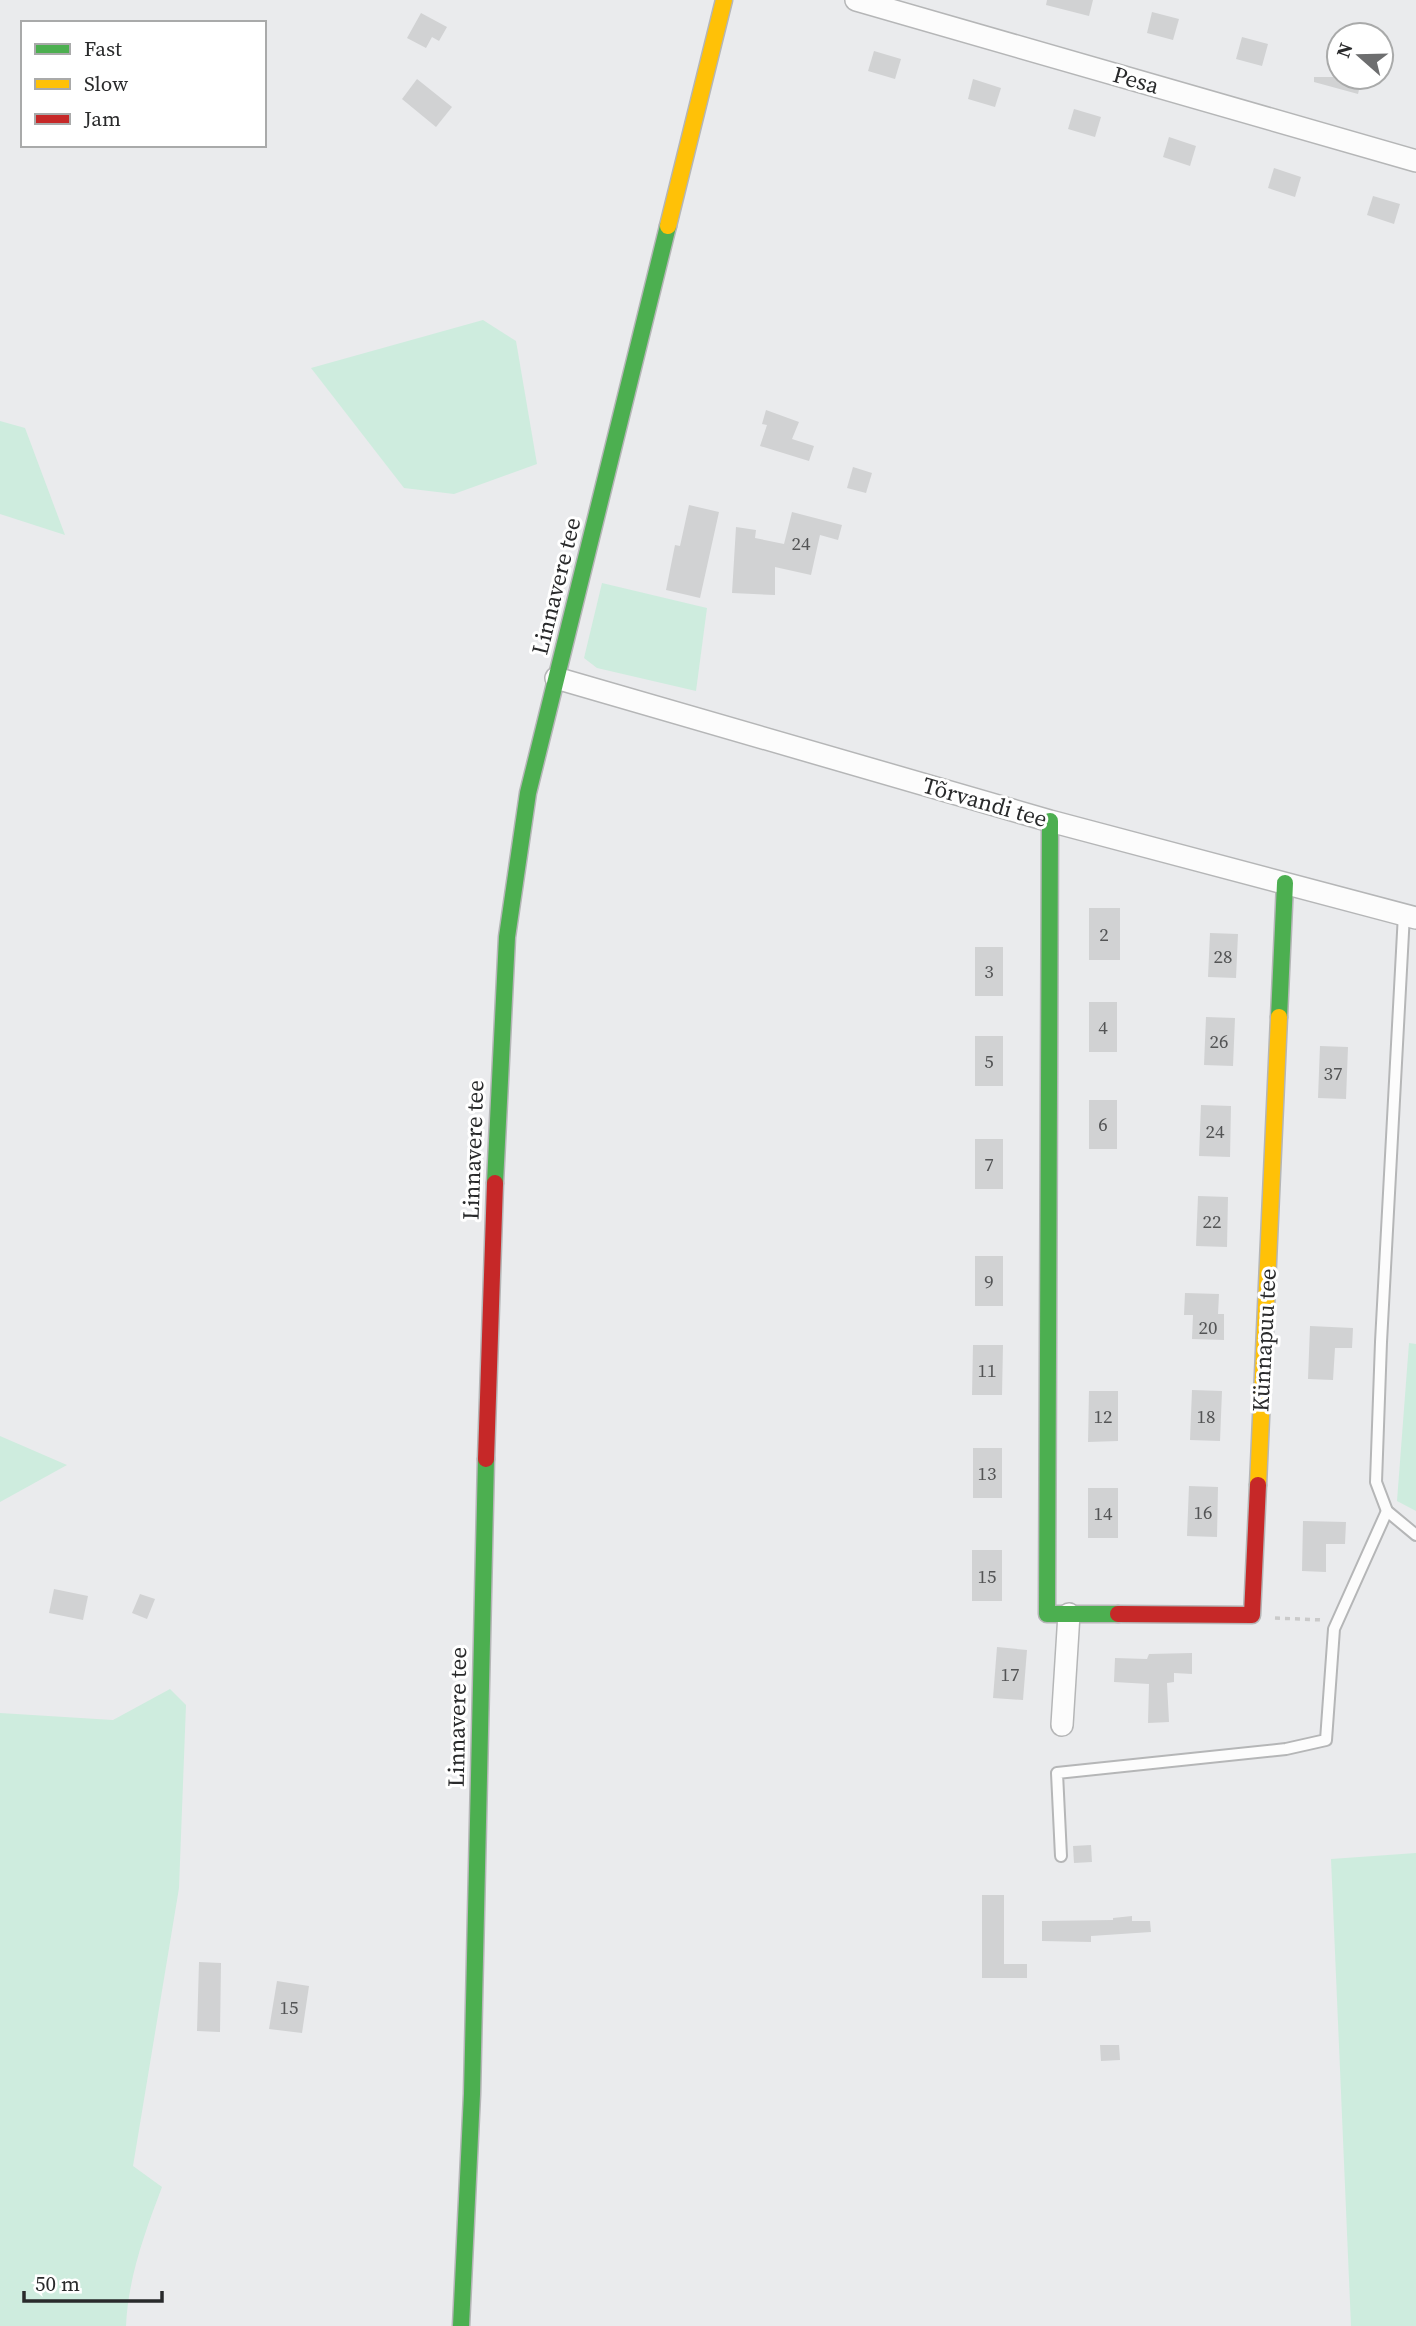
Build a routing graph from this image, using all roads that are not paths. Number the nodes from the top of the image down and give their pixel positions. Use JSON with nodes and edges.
{"nodes":[{"id":1,"x":724,"y":0,"type":"edge"},
{"id":2,"x":856,"y":0,"type":"edge"},
{"id":3,"x":1416,"y":161,"type":"edge"},
{"id":4,"x":556,"y":678,"type":"junction"},
{"id":5,"x":1050,"y":821,"type":"junction"},
{"id":6,"x":1285,"y":883,"type":"junction"},
{"id":7,"x":1410,"y":916,"type":"edge"},
{"id":8,"x":1387,"y":1511,"type":"junction"},
{"id":9,"x":1416,"y":1535,"type":"edge"},
{"id":10,"x":1069,"y":1615,"type":"junction"},
{"id":11,"x":1062,"y":1725,"type":"dead end"},
{"id":12,"x":1060,"y":1856,"type":"dead end"},
{"id":13,"x":461,"y":2326,"type":"edge"}],
"edges":[{"from":1,"to":4,"type":"street","name":"Linnavere tee"},
{"from":2,"to":3,"type":"street","name":"Pesa"},
{"from":4,"to":5,"type":"street","name":"Tõrvandi tee"},
{"from":4,"to":13,"type":"street","name":"Linnavere tee"},
{"from":5,"to":6,"type":"street","name":"Tõrvandi tee"},
{"from":5,"to":10,"type":"street"},
{"from":6,"to":7,"type":"street","name":"Tõrvandi tee"},
{"from":6,"to":10,"type":"street","name":"Künnapuu tee"},
{"from":7,"to":8,"type":"lane"},
{"from":8,"to":9,"type":"lane"},
{"from":8,"to":12,"type":"lane"},
{"from":10,"to":11,"type":"street"}]}
